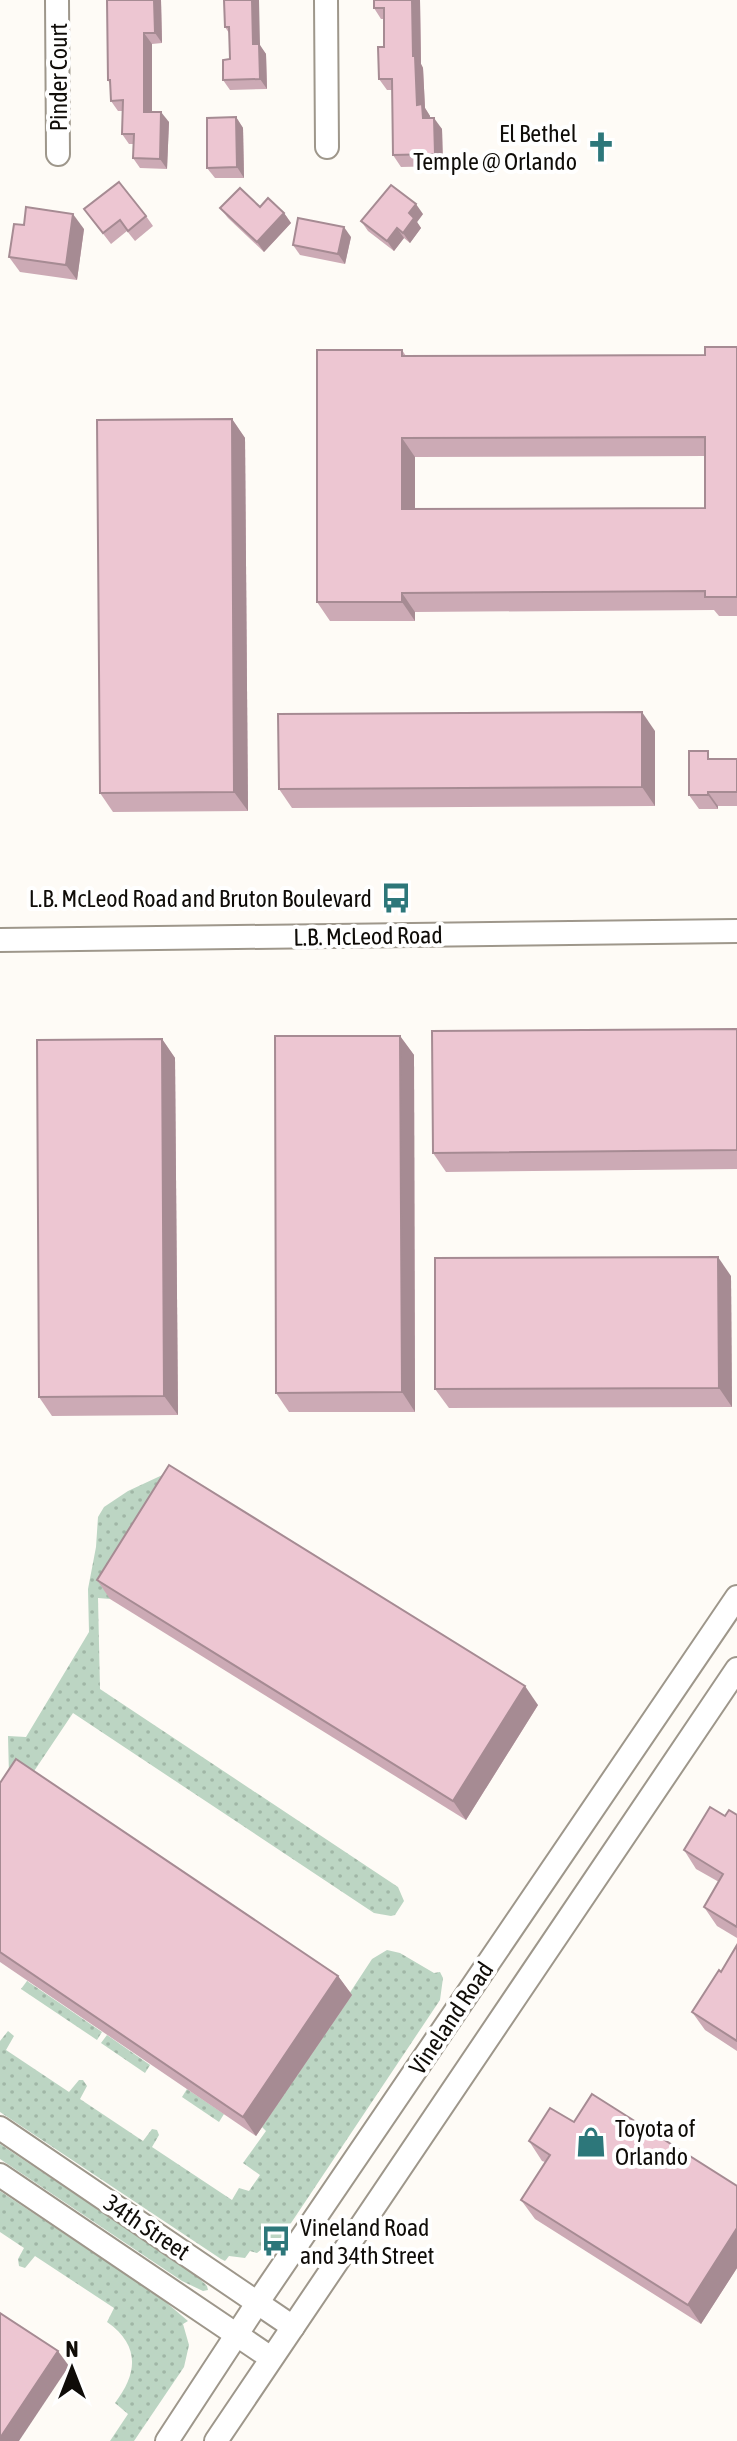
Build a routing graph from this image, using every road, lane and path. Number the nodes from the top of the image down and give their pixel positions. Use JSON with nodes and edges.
{"nodes":[{"id":1,"x":57,"y":0,"type":"edge"},
{"id":2,"x":326,"y":0,"type":"edge"},
{"id":3,"x":327,"y":147,"type":"dead end"},
{"id":4,"x":58,"y":154,"type":"dead end"},
{"id":5,"x":737,"y":931,"type":"edge"},
{"id":6,"x":0,"y":940,"type":"edge"},
{"id":7,"x":737,"y":1597,"type":"edge"},
{"id":8,"x":737,"y":1669,"type":"edge"},
{"id":9,"x":0,"y":2128,"type":"edge"},
{"id":10,"x":0,"y":2175,"type":"edge"},
{"id":11,"x":258,"y":2302,"type":"junction"},
{"id":12,"x":293,"y":2327,"type":"junction"},
{"id":13,"x":238,"y":2334,"type":"junction"},
{"id":14,"x":271,"y":2358,"type":"junction"},
{"id":15,"x":167,"y":2441,"type":"edge"},
{"id":16,"x":216,"y":2441,"type":"edge"}],
"edges":[{"from":1,"to":4,"type":"street","name":"Pinder Court"},
{"from":2,"to":3,"type":"street"},
{"from":5,"to":6,"type":"street","name":"L.B. McLeod Road"},
{"from":7,"to":11,"type":"street","name":"Vineland Road"},
{"from":8,"to":12,"type":"street","name":"Vineland Road"},
{"from":9,"to":11,"type":"street","name":"34th Street"},
{"from":10,"to":13,"type":"street","name":"34th Street"},
{"from":11,"to":12,"type":"street","name":"34th Street"},
{"from":11,"to":13,"type":"street","name":"Vineland Road"},
{"from":12,"to":14,"type":"street","name":"Vineland Road"},
{"from":13,"to":14,"type":"street","name":"34th Street"},
{"from":13,"to":15,"type":"street","name":"Vineland Road"},
{"from":14,"to":16,"type":"street","name":"Vineland Road"}]}
